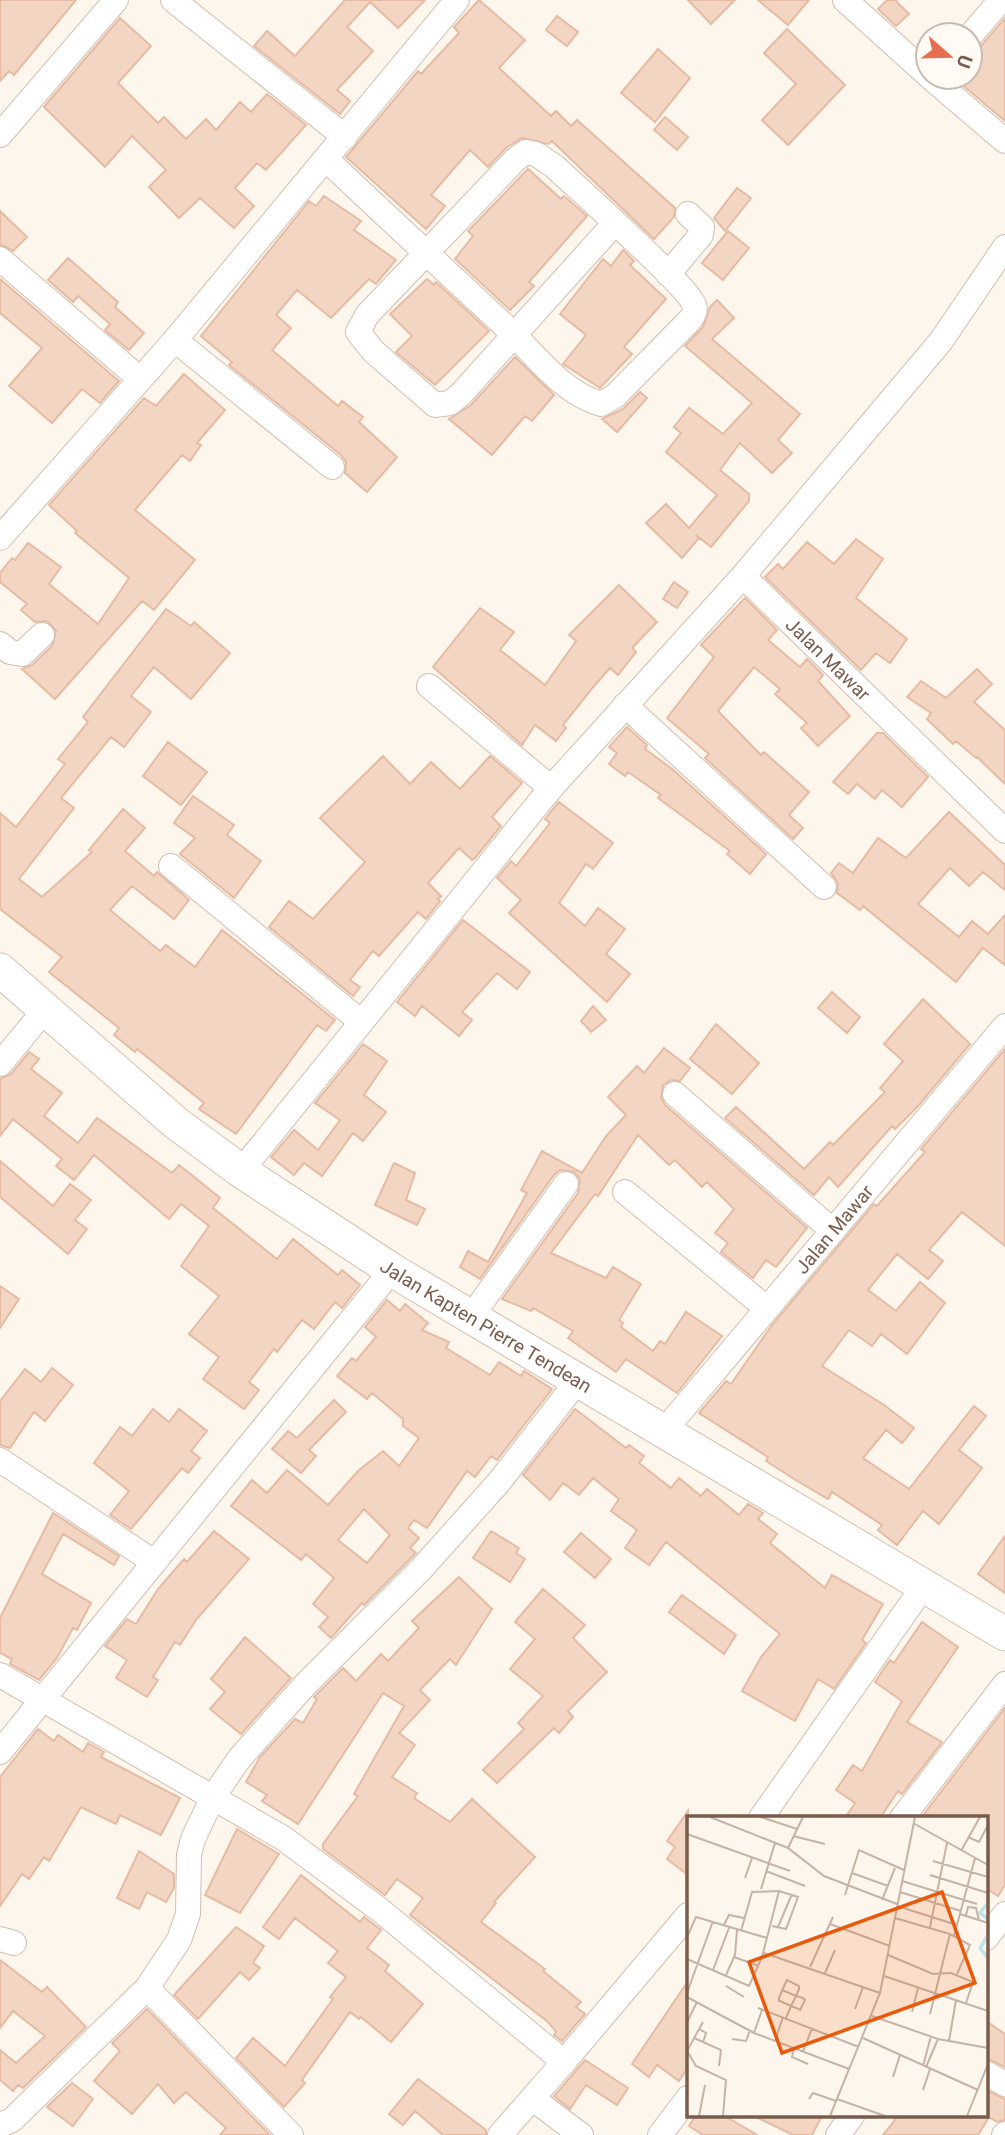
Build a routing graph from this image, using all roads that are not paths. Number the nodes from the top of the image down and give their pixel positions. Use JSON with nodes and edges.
{"nodes":[{"id":1,"x":116,"y":0,"type":"edge"},
{"id":2,"x":173,"y":0,"type":"edge"},
{"id":3,"x":457,"y":0,"type":"edge"},
{"id":4,"x":845,"y":0,"type":"edge"},
{"id":5,"x":1001,"y":0,"type":"edge"},
{"id":6,"x":983,"y":21,"type":"edge"},
{"id":7,"x":914,"y":62,"type":"edge"},
{"id":8,"x":947,"y":91,"type":"edge"},
{"id":9,"x":0,"y":134,"type":"edge"},
{"id":10,"x":345,"y":137,"type":"junction"},
{"id":11,"x":1005,"y":141,"type":"edge"},
{"id":12,"x":327,"y":160,"type":"junction"},
{"id":13,"x":688,"y":214,"type":"dead end"},
{"id":14,"x":614,"y":223,"type":"junction"},
{"id":15,"x":1005,"y":247,"type":"edge"},
{"id":16,"x":426,"y":253,"type":"junction"},
{"id":17,"x":0,"y":259,"type":"edge"},
{"id":18,"x":668,"y":274,"type":"junction"},
{"id":19,"x":515,"y":335,"type":"junction"},
{"id":20,"x":175,"y":340,"type":"junction"},
{"id":21,"x":140,"y":379,"type":"junction"},
{"id":22,"x":331,"y":467,"type":"dead end"},
{"id":23,"x":0,"y":538,"type":"edge"},
{"id":24,"x":743,"y":576,"type":"junction"},
{"id":25,"x":42,"y":635,"type":"dead end"},
{"id":26,"x":0,"y":644,"type":"edge"},
{"id":27,"x":429,"y":686,"type":"dead end"},
{"id":28,"x":625,"y":705,"type":"junction"},
{"id":29,"x":551,"y":788,"type":"junction"},
{"id":30,"x":1005,"y":831,"type":"edge"},
{"id":31,"x":171,"y":866,"type":"dead end"},
{"id":32,"x":824,"y":887,"type":"dead end"},
{"id":33,"x":0,"y":970,"type":"edge"},
{"id":34,"x":44,"y":1011,"type":"junction"},
{"id":35,"x":360,"y":1021,"type":"junction"},
{"id":36,"x":1005,"y":1026,"type":"edge"},
{"id":37,"x":0,"y":1063,"type":"edge"},
{"id":38,"x":675,"y":1094,"type":"dead end"},
{"id":39,"x":240,"y":1171,"type":"junction"},
{"id":40,"x":566,"y":1184,"type":"dead end"},
{"id":41,"x":625,"y":1192,"type":"dead end"},
{"id":42,"x":833,"y":1231,"type":"junction"},
{"id":43,"x":392,"y":1270,"type":"junction"},
{"id":44,"x":765,"y":1307,"type":"junction"},
{"id":45,"x":471,"y":1317,"type":"junction"},
{"id":46,"x":579,"y":1379,"type":"junction"},
{"id":47,"x":664,"y":1431,"type":"junction"},
{"id":48,"x":0,"y":1460,"type":"edge"},
{"id":49,"x":154,"y":1562,"type":"junction"},
{"id":50,"x":923,"y":1587,"type":"junction"},
{"id":51,"x":1005,"y":1634,"type":"edge"},
{"id":52,"x":0,"y":1675,"type":"edge"},
{"id":53,"x":1005,"y":1684,"type":"edge"},
{"id":54,"x":40,"y":1699,"type":"junction"},
{"id":55,"x":0,"y":1752,"type":"edge"},
{"id":56,"x":213,"y":1797,"type":"junction"},
{"id":57,"x":762,"y":1816,"type":"edge"},
{"id":58,"x":904,"y":1816,"type":"edge"},
{"id":59,"x":1005,"y":1914,"type":"edge"},
{"id":60,"x":687,"y":1916,"type":"edge"},
{"id":61,"x":988,"y":1935,"type":"edge"},
{"id":62,"x":147,"y":1988,"type":"junction"},
{"id":63,"x":564,"y":2062,"type":"junction"},
{"id":64,"x":988,"y":2074,"type":"edge"},
{"id":65,"x":1005,"y":2084,"type":"edge"},
{"id":66,"x":533,"y":2099,"type":"junction"},
{"id":67,"x":687,"y":2099,"type":"edge"},
{"id":68,"x":851,"y":2118,"type":"edge"},
{"id":69,"x":0,"y":2125,"type":"edge"},
{"id":70,"x":291,"y":2135,"type":"edge"},
{"id":71,"x":500,"y":2135,"type":"edge"},
{"id":72,"x":581,"y":2135,"type":"edge"},
{"id":73,"x":660,"y":2135,"type":"edge"},
{"id":74,"x":838,"y":2135,"type":"edge"}],
"edges":[{"from":1,"to":9,"type":"street"},
{"from":2,"to":10,"type":"street"},
{"from":3,"to":10,"type":"street"},
{"from":4,"to":7,"type":"street"},
{"from":5,"to":6,"type":"street"},
{"from":8,"to":11,"type":"street"},
{"from":10,"to":12,"type":"street"},
{"from":12,"to":16,"type":"street"},
{"from":12,"to":20,"type":"street"},
{"from":13,"to":18,"type":"street"},
{"from":14,"to":16,"type":"street"},
{"from":14,"to":18,"type":"street"},
{"from":14,"to":19,"type":"street"},
{"from":15,"to":24,"type":"street"},
{"from":16,"to":19,"type":"street"},
{"from":16,"to":19,"type":"street"},
{"from":17,"to":21,"type":"street"},
{"from":18,"to":19,"type":"street"},
{"from":20,"to":21,"type":"street"},
{"from":20,"to":22,"type":"street"},
{"from":21,"to":23,"type":"street"},
{"from":24,"to":28,"type":"street"},
{"from":24,"to":30,"type":"street","name":"Jalan Mawar"},
{"from":25,"to":26,"type":"street"},
{"from":27,"to":29,"type":"street"},
{"from":28,"to":29,"type":"street"},
{"from":28,"to":32,"type":"street"},
{"from":29,"to":35,"type":"street"},
{"from":31,"to":35,"type":"street"},
{"from":33,"to":34,"type":"main road","name":"Jalan Kapten Pierre Tendean"},
{"from":34,"to":37,"type":"street"},
{"from":34,"to":39,"type":"main road","name":"Jalan Kapten Pierre Tendean"},
{"from":35,"to":39,"type":"street"},
{"from":36,"to":42,"type":"street","name":"Jalan Mawar"},
{"from":38,"to":42,"type":"street"},
{"from":39,"to":43,"type":"main road","name":"Jalan Kapten Pierre Tendean"},
{"from":40,"to":45,"type":"street"},
{"from":41,"to":44,"type":"street"},
{"from":42,"to":44,"type":"street","name":"Jalan Mawar"},
{"from":43,"to":45,"type":"main road","name":"Jalan Kapten Pierre Tendean"},
{"from":43,"to":49,"type":"street"},
{"from":44,"to":47,"type":"street","name":"Jalan Mawar"},
{"from":45,"to":46,"type":"main road","name":"Jalan Kapten Pierre Tendean"},
{"from":46,"to":47,"type":"main road","name":"Jalan Kapten Pierre Tendean"},
{"from":46,"to":56,"type":"street"},
{"from":47,"to":50,"type":"main road","name":"Jalan Kapten Pierre Tendean"},
{"from":48,"to":49,"type":"street"},
{"from":49,"to":54,"type":"street"},
{"from":50,"to":51,"type":"main road","name":"Jalan Kapten Pierre Tendean"},
{"from":50,"to":57,"type":"street"},
{"from":52,"to":54,"type":"street"},
{"from":53,"to":58,"type":"street"},
{"from":54,"to":55,"type":"street"},
{"from":54,"to":56,"type":"street"},
{"from":56,"to":62,"type":"street"},
{"from":56,"to":63,"type":"street"},
{"from":59,"to":61,"type":"street"},
{"from":60,"to":63,"type":"street"},
{"from":62,"to":69,"type":"street"},
{"from":62,"to":70,"type":"street"},
{"from":63,"to":66,"type":"street"},
{"from":64,"to":65,"type":"street"},
{"from":66,"to":71,"type":"street"},
{"from":66,"to":72,"type":"street"},
{"from":67,"to":73,"type":"street"},
{"from":68,"to":74,"type":"street"}]}
